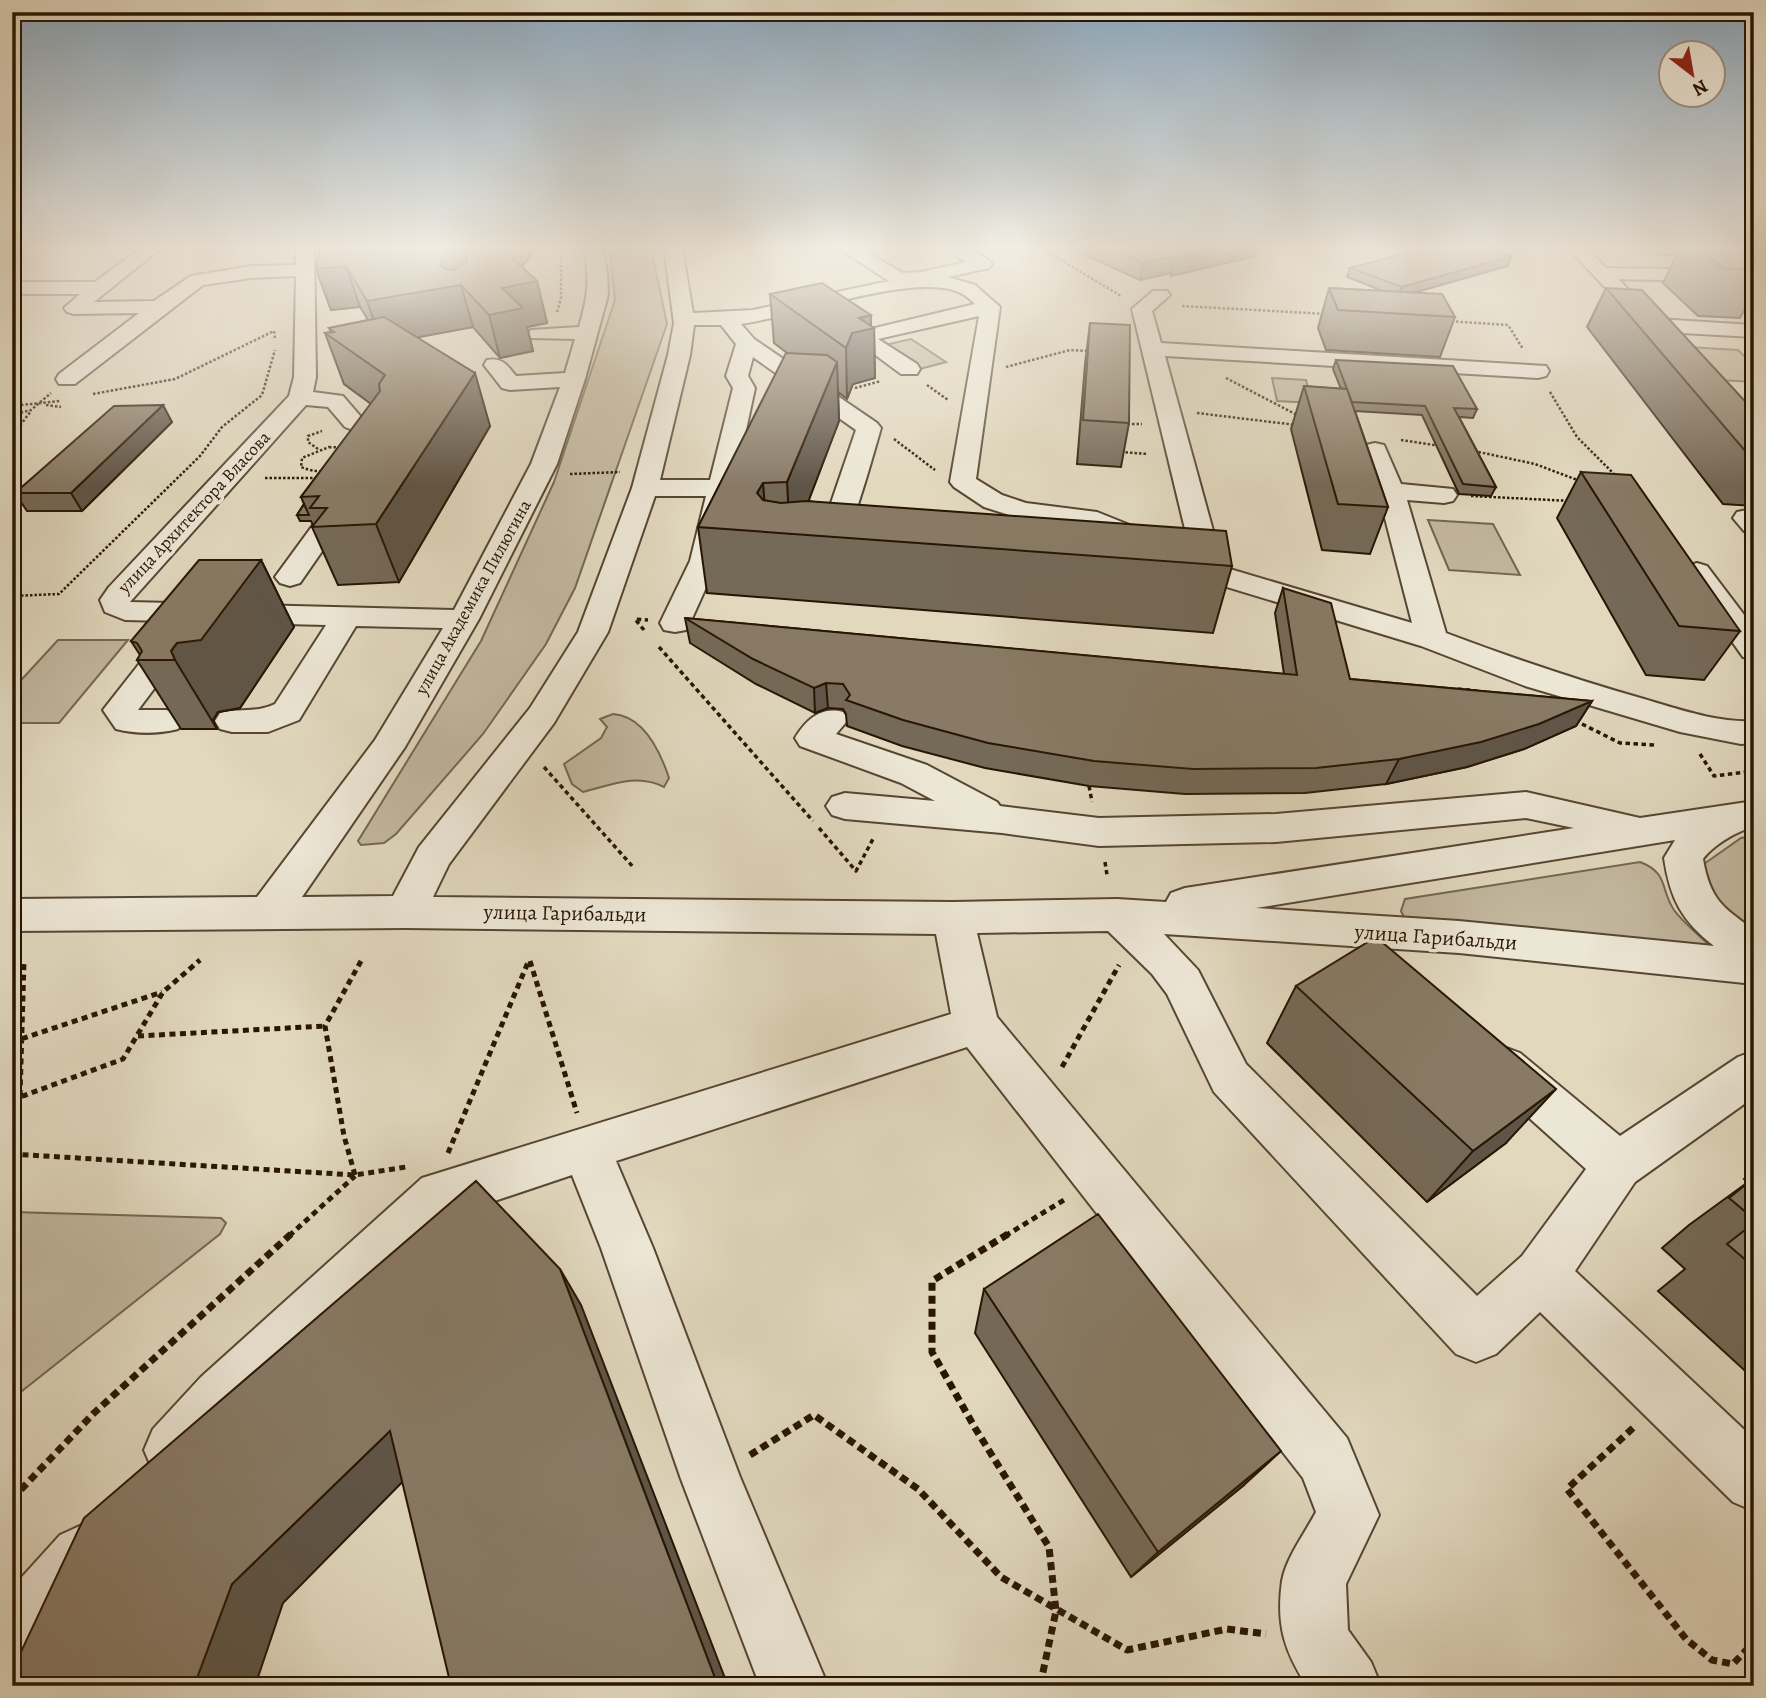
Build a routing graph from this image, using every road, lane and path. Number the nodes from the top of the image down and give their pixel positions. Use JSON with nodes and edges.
{"nodes":[{"id":1,"x":136,"y":327,"type":"edge"},
{"id":2,"x":305,"y":327,"type":"edge"},
{"id":3,"x":548,"y":327,"type":"edge"},
{"id":4,"x":589,"y":327,"type":"edge"},
{"id":5,"x":683,"y":327,"type":"edge"},
{"id":6,"x":733,"y":327,"type":"edge"},
{"id":7,"x":904,"y":327,"type":"edge"},
{"id":8,"x":987,"y":327,"type":"edge"},
{"id":9,"x":1159,"y":327,"type":"edge"},
{"id":10,"x":1509,"y":327,"type":"edge"},
{"id":11,"x":1654,"y":327,"type":"edge"},
{"id":12,"x":1699,"y":327,"type":"edge"},
{"id":13,"x":274,"y":331,"type":"dead end"},
{"id":14,"x":1754,"y":331,"type":"edge"},
{"id":15,"x":587,"y":333,"type":"junction"},
{"id":16,"x":544,"y":335,"type":"joint"},
{"id":17,"x":747,"y":343,"type":"junction"},
{"id":18,"x":1669,"y":347,"type":"edge"},
{"id":19,"x":275,"y":351,"type":"dead end"},
{"id":20,"x":1166,"y":352,"type":"junction"},
{"id":21,"x":495,"y":365,"type":"edge"},
{"id":22,"x":909,"y":369,"type":"dead end"},
{"id":23,"x":980,"y":370,"type":"junction"},
{"id":24,"x":1538,"y":371,"type":"junction"},
{"id":25,"x":575,"y":379,"type":"junction"},
{"id":26,"x":66,"y":389,"type":"joint"},
{"id":27,"x":93,"y":394,"type":"dead end"},
{"id":28,"x":300,"y":398,"type":"junction"},
{"id":29,"x":39,"y":404,"type":"junction"},
{"id":30,"x":12,"y":405,"type":"edge"},
{"id":31,"x":61,"y":407,"type":"dead end"},
{"id":32,"x":1168,"y":409,"type":"junction"},
{"id":33,"x":32,"y":410,"type":"junction"},
{"id":34,"x":12,"y":415,"type":"edge"},
{"id":35,"x":1301,"y":417,"type":"edge"},
{"id":36,"x":1299,"y":426,"type":"dead end"},
{"id":37,"x":879,"y":427,"type":"junction"},
{"id":38,"x":322,"y":431,"type":"dead end"},
{"id":39,"x":12,"y":436,"type":"edge"},
{"id":40,"x":1385,"y":444,"type":"joint"},
{"id":41,"x":1446,"y":446,"type":"edge"},
{"id":42,"x":319,"y":449,"type":"junction"},
{"id":43,"x":1471,"y":450,"type":"edge"},
{"id":44,"x":655,"y":453,"type":"junction"},
{"id":45,"x":923,"y":462,"type":"dead end"},
{"id":46,"x":325,"y":471,"type":"junction"},
{"id":47,"x":540,"y":473,"type":"junction"},
{"id":48,"x":258,"y":478,"type":"dead end"},
{"id":49,"x":1584,"y":482,"type":"edge"},
{"id":50,"x":1625,"y":485,"type":"edge"},
{"id":51,"x":645,"y":488,"type":"junction"},
{"id":52,"x":721,"y":488,"type":"junction"},
{"id":53,"x":1391,"y":491,"type":"junction"},
{"id":54,"x":1436,"y":492,"type":"joint"},
{"id":55,"x":1578,"y":501,"type":"edge"},
{"id":56,"x":843,"y":507,"type":"junction"},
{"id":57,"x":870,"y":509,"type":"edge"},
{"id":58,"x":1022,"y":511,"type":"junction"},
{"id":59,"x":985,"y":529,"type":"edge"},
{"id":60,"x":1678,"y":547,"type":"edge"},
{"id":61,"x":1104,"y":553,"type":"edge"},
{"id":62,"x":799,"y":556,"type":"edge"},
{"id":63,"x":1156,"y":568,"type":"junction"},
{"id":64,"x":1210,"y":571,"type":"junction"},
{"id":65,"x":290,"y":577,"type":"dead end"},
{"id":66,"x":12,"y":596,"type":"edge"},
{"id":67,"x":196,"y":612,"type":"junction"},
{"id":68,"x":346,"y":616,"type":"junction"},
{"id":69,"x":464,"y":619,"type":"junction"},
{"id":70,"x":675,"y":623,"type":"joint"},
{"id":71,"x":644,"y":630,"type":"dead end"},
{"id":72,"x":1432,"y":639,"type":"junction"},
{"id":73,"x":654,"y":640,"type":"dead end"},
{"id":74,"x":1754,"y":649,"type":"edge"},
{"id":75,"x":1448,"y":688,"type":"edge"},
{"id":76,"x":1486,"y":694,"type":"edge"},
{"id":77,"x":1571,"y":718,"type":"edge"},
{"id":78,"x":831,"y":720,"type":"dead end"},
{"id":79,"x":166,"y":721,"type":"edge"},
{"id":80,"x":232,"y":721,"type":"dead end"},
{"id":81,"x":1754,"y":732,"type":"edge"},
{"id":82,"x":1658,"y":746,"type":"dead end"},
{"id":83,"x":544,"y":767,"type":"dead end"},
{"id":84,"x":1754,"y":771,"type":"edge"},
{"id":85,"x":1714,"y":776,"type":"dead end"},
{"id":86,"x":845,"y":806,"type":"dead end"},
{"id":87,"x":1745,"y":815,"type":"edge"},
{"id":88,"x":1002,"y":820,"type":"junction"},
{"id":89,"x":1640,"y":832,"type":"junction"},
{"id":90,"x":634,"y":868,"type":"dead end"},
{"id":91,"x":856,"y":871,"type":"dead end"},
{"id":92,"x":269,"y":912,"type":"junction"},
{"id":93,"x":405,"y":912,"type":"junction"},
{"id":94,"x":12,"y":915,"type":"edge"},
{"id":95,"x":1117,"y":915,"type":"junction"},
{"id":96,"x":953,"y":918,"type":"junction"},
{"id":97,"x":1376,"y":932,"type":"junction"},
{"id":98,"x":1754,"y":954,"type":"edge"},
{"id":99,"x":200,"y":960,"type":"dead end"},
{"id":100,"x":23,"y":961,"type":"dead end"},
{"id":101,"x":361,"y":961,"type":"dead end"},
{"id":102,"x":1120,"y":964,"type":"dead end"},
{"id":103,"x":1754,"y":967,"type":"edge"},
{"id":104,"x":1400,"y":977,"type":"edge"},
{"id":105,"x":163,"y":992,"type":"junction"},
{"id":106,"x":976,"y":1025,"type":"junction"},
{"id":107,"x":325,"y":1026,"type":"junction"},
{"id":108,"x":137,"y":1036,"type":"junction"},
{"id":109,"x":23,"y":1038,"type":"junction"},
{"id":110,"x":1472,"y":1040,"type":"edge"},
{"id":111,"x":12,"y":1042,"type":"edge"},
{"id":112,"x":1754,"y":1071,"type":"edge"},
{"id":113,"x":20,"y":1096,"type":"junction"},
{"id":114,"x":12,"y":1100,"type":"edge"},
{"id":115,"x":1041,"y":1106,"type":"junction"},
{"id":116,"x":586,"y":1148,"type":"junction"},
{"id":117,"x":12,"y":1154,"type":"edge"},
{"id":118,"x":444,"y":1161,"type":"dead end"},
{"id":119,"x":1618,"y":1167,"type":"junction"},
{"id":120,"x":355,"y":1175,"type":"junction"},
{"id":121,"x":1100,"y":1177,"type":"junction"},
{"id":122,"x":1541,"y":1275,"type":"junction"},
{"id":123,"x":1665,"y":1397,"type":"junction"},
{"id":124,"x":711,"y":1479,"type":"junction"},
{"id":125,"x":1754,"y":1482,"type":"edge"},
{"id":126,"x":12,"y":1499,"type":"edge"},
{"id":127,"x":1056,"y":1611,"type":"junction"},
{"id":128,"x":12,"y":1637,"type":"edge"},
{"id":129,"x":1315,"y":1640,"type":"junction"},
{"id":130,"x":1754,"y":1642,"type":"edge"},
{"id":131,"x":794,"y":1686,"type":"edge"},
{"id":132,"x":1040,"y":1686,"type":"edge"},
{"id":133,"x":1347,"y":1686,"type":"edge"}],
"edges":[{"from":1,"to":26,"type":"street"},
{"from":2,"to":28,"type":"street"},
{"from":3,"to":16,"type":"path"},
{"from":4,"to":15,"type":"street","name":"улица Академика Пилюгина"},
{"from":5,"to":44,"type":"street"},
{"from":6,"to":17,"type":"street"},
{"from":7,"to":22,"type":"street"},
{"from":8,"to":23,"type":"street"},
{"from":9,"to":20,"type":"street"},
{"from":10,"to":24,"type":"path"},
{"from":11,"to":18,"type":"street"},
{"from":12,"to":14,"type":"street"},
{"from":13,"to":27,"type":"path"},
{"from":15,"to":16,"type":"street"},
{"from":15,"to":25,"type":"street","name":"улица Академика Пилюгина"},
{"from":17,"to":37,"type":"street"},
{"from":17,"to":52,"type":"street"},
{"from":19,"to":66,"type":"path"},
{"from":20,"to":23,"type":"path"},
{"from":20,"to":24,"type":"street"},
{"from":20,"to":32,"type":"street"},
{"from":20,"to":35,"type":"path"},
{"from":21,"to":25,"type":"street"},
{"from":23,"to":58,"type":"street"},
{"from":24,"to":50,"type":"path"},
{"from":25,"to":47,"type":"street","name":"улица Академика Пилюгина"},
{"from":26,"to":29,"type":"path"},
{"from":28,"to":65,"type":"street"},
{"from":28,"to":67,"type":"street","name":"улица Архитектора Власова"},
{"from":29,"to":30,"type":"path"},
{"from":29,"to":31,"type":"path"},
{"from":29,"to":33,"type":"path"},
{"from":32,"to":36,"type":"path"},
{"from":32,"to":64,"type":"street"},
{"from":33,"to":34,"type":"path"},
{"from":33,"to":39,"type":"path"},
{"from":37,"to":45,"type":"path"},
{"from":37,"to":56,"type":"street"},
{"from":38,"to":42,"type":"path"},
{"from":40,"to":41,"type":"path"},
{"from":40,"to":53,"type":"street"},
{"from":42,"to":46,"type":"path"},
{"from":42,"to":46,"type":"path"},
{"from":43,"to":49,"type":"path"},
{"from":44,"to":47,"type":"path"},
{"from":44,"to":51,"type":"street"},
{"from":46,"to":48,"type":"path"},
{"from":47,"to":69,"type":"street","name":"улица Академика Пилюгина"},
{"from":51,"to":52,"type":"street"},
{"from":51,"to":93,"type":"street"},
{"from":52,"to":70,"type":"street"},
{"from":53,"to":54,"type":"street"},
{"from":53,"to":72,"type":"street"},
{"from":54,"to":55,"type":"path"},
{"from":56,"to":57,"type":"street"},
{"from":56,"to":62,"type":"street"},
{"from":58,"to":59,"type":"street"},
{"from":58,"to":63,"type":"street"},
{"from":60,"to":74,"type":"street"},
{"from":61,"to":63,"type":"street"},
{"from":63,"to":64,"type":"street"},
{"from":64,"to":72,"type":"street"},
{"from":67,"to":68,"type":"street","name":"улица Архитектора Власова"},
{"from":67,"to":79,"type":"street"},
{"from":68,"to":69,"type":"street","name":"улица Архитектора Власова"},
{"from":68,"to":80,"type":"street"},
{"from":69,"to":92,"type":"street","name":"улица Академика Пилюгина"},
{"from":70,"to":71,"type":"path"},
{"from":72,"to":81,"type":"street"},
{"from":73,"to":91,"type":"path"},
{"from":75,"to":76,"type":"path"},
{"from":77,"to":82,"type":"path"},
{"from":78,"to":88,"type":"street"},
{"from":83,"to":90,"type":"path"},
{"from":84,"to":85,"type":"path"},
{"from":86,"to":88,"type":"street"},
{"from":87,"to":89,"type":"street","name":"улица Гарибальди"},
{"from":87,"to":98,"type":"street","name":"улица Гарибальди"},
{"from":88,"to":89,"type":"street"},
{"from":89,"to":95,"type":"street","name":"улица Гарибальди"},
{"from":92,"to":93,"type":"street","name":"улица Гарибальди"},
{"from":92,"to":94,"type":"street","name":"улица Гарибальди"},
{"from":93,"to":96,"type":"street","name":"улица Гарибальди"},
{"from":95,"to":96,"type":"street","name":"улица Гарибальди"},
{"from":95,"to":97,"type":"street","name":"улица Гарибальди"},
{"from":95,"to":122,"type":"street"},
{"from":96,"to":106,"type":"street"},
{"from":97,"to":103,"type":"street","name":"улица Гарибальди"},
{"from":97,"to":104,"type":"street"},
{"from":99,"to":105,"type":"path"},
{"from":100,"to":109,"type":"path"},
{"from":101,"to":107,"type":"path"},
{"from":102,"to":115,"type":"path"},
{"from":105,"to":108,"type":"path"},
{"from":105,"to":109,"type":"path"},
{"from":106,"to":115,"type":"street"},
{"from":106,"to":116,"type":"street"},
{"from":107,"to":108,"type":"path"},
{"from":107,"to":120,"type":"path"},
{"from":108,"to":113,"type":"path"},
{"from":109,"to":111,"type":"path"},
{"from":109,"to":113,"type":"path"},
{"from":110,"to":119,"type":"street"},
{"from":112,"to":119,"type":"street"},
{"from":113,"to":114,"type":"path"},
{"from":115,"to":121,"type":"street"},
{"from":116,"to":118,"type":"path"},
{"from":116,"to":124,"type":"street"},
{"from":116,"to":128,"type":"street"},
{"from":117,"to":120,"type":"path"},
{"from":119,"to":122,"type":"street"},
{"from":120,"to":126,"type":"path"},
{"from":121,"to":127,"type":"path"},
{"from":121,"to":129,"type":"street"},
{"from":122,"to":123,"type":"street"},
{"from":123,"to":125,"type":"street"},
{"from":123,"to":130,"type":"path"},
{"from":124,"to":127,"type":"path"},
{"from":124,"to":131,"type":"street"},
{"from":127,"to":129,"type":"path"},
{"from":127,"to":132,"type":"path"},
{"from":129,"to":133,"type":"street"}]}
